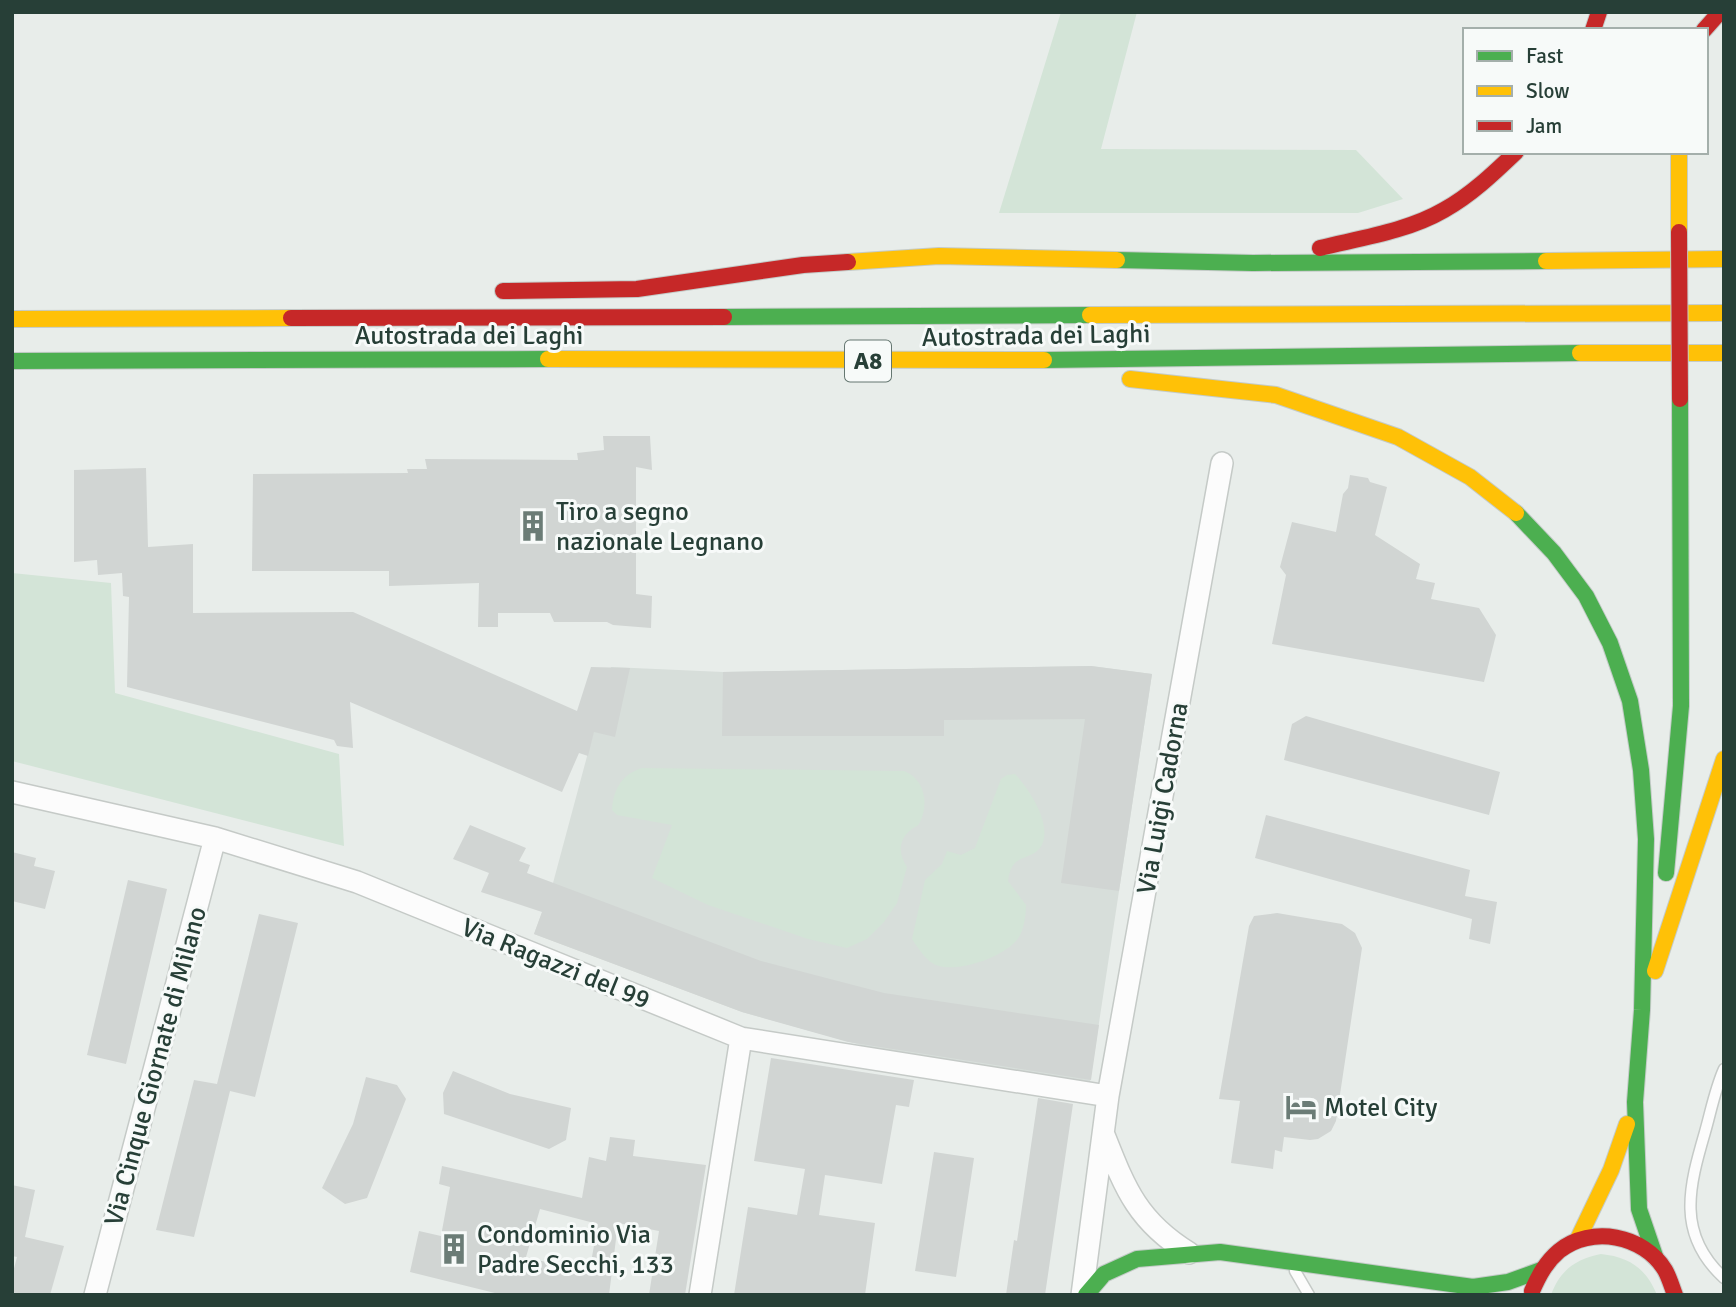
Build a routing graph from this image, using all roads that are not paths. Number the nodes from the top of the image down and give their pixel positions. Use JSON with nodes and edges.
{"nodes":[{"id":1,"x":1720,"y":12,"type":"edge"},
{"id":2,"x":1706,"y":28,"type":"edge"},
{"id":3,"x":1514,"y":154,"type":"edge"},
{"id":4,"x":1679,"y":154,"type":"edge"},
{"id":5,"x":1081,"y":258,"type":"junction"},
{"id":6,"x":1724,"y":259,"type":"edge"},
{"id":7,"x":488,"y":292,"type":"dead end"},
{"id":8,"x":381,"y":302,"type":"dead end"},
{"id":9,"x":1724,"y":313,"type":"edge"},
{"id":10,"x":12,"y":319,"type":"edge"},
{"id":11,"x":208,"y":319,"type":"junction"},
{"id":12,"x":1724,"y":353,"type":"edge"},
{"id":13,"x":12,"y":361,"type":"edge"},
{"id":14,"x":971,"y":361,"type":"junction"},
{"id":15,"x":1222,"y":463,"type":"dead end"},
{"id":16,"x":1724,"y":758,"type":"edge"},
{"id":17,"x":12,"y":792,"type":"edge"},
{"id":18,"x":215,"y":838,"type":"junction"},
{"id":19,"x":1642,"y":1010,"type":"junction"},
{"id":20,"x":741,"y":1038,"type":"junction"},
{"id":21,"x":1724,"y":1069,"type":"edge"},
{"id":22,"x":1108,"y":1096,"type":"junction"},
{"id":23,"x":1634,"y":1102,"type":"junction"},
{"id":24,"x":1103,"y":1133,"type":"junction"},
{"id":25,"x":1578,"y":1239,"type":"junction"},
{"id":26,"x":1191,"y":1254,"type":"junction"},
{"id":27,"x":1655,"y":1256,"type":"junction"},
{"id":28,"x":1290,"y":1262,"type":"junction"},
{"id":29,"x":1541,"y":1270,"type":"junction"},
{"id":30,"x":1724,"y":1278,"type":"edge"},
{"id":31,"x":1673,"y":1289,"type":"edge"},
{"id":32,"x":95,"y":1295,"type":"edge"},
{"id":33,"x":700,"y":1295,"type":"edge"},
{"id":34,"x":1084,"y":1295,"type":"edge"},
{"id":35,"x":1309,"y":1295,"type":"edge"},
{"id":36,"x":1532,"y":1295,"type":"edge"},
{"id":37,"x":1684,"y":1295,"type":"edge"}],
"edges":[{"from":1,"to":2,"type":"main road"},
{"from":3,"to":5,"type":"main road"},
{"from":4,"to":19,"type":"main road","bridge":true},
{"from":5,"to":6,"type":"main road"},
{"from":5,"to":7,"type":"main road"},
{"from":8,"to":11,"type":"main road"},
{"from":9,"to":11,"type":"main road","name":"Autostrada dei Laghi","number":"A8"},
{"from":10,"to":11,"type":"main road","name":"Autostrada dei Laghi","number":"A8"},
{"from":12,"to":14,"type":"main road","name":"Autostrada dei Laghi","number":"A8"},
{"from":13,"to":14,"type":"main road","name":"Autostrada dei Laghi","number":"A8"},
{"from":14,"to":19,"type":"main road"},
{"from":15,"to":22,"type":"street","name":"Via Luigi Cadorna"},
{"from":16,"to":19,"type":"main road"},
{"from":17,"to":18,"type":"street","name":"Via Ragazzi del 99"},
{"from":18,"to":20,"type":"street","name":"Via Ragazzi del 99"},
{"from":18,"to":32,"type":"street","name":"Via Cinque Giornate di Milano"},
{"from":19,"to":23,"type":"main road"},
{"from":20,"to":22,"type":"street","name":"Via Ragazzi del 99"},
{"from":20,"to":33,"type":"street"},
{"from":21,"to":30,"type":"lane"},
{"from":22,"to":24,"type":"street","name":"Via Luigi Cadorna"},
{"from":23,"to":25,"type":"main road"},
{"from":23,"to":27,"type":"main road"},
{"from":24,"to":26,"type":"street","name":"Via Luigi Cadorna"},
{"from":24,"to":34,"type":"street","name":"Via Luigi Cadorna"},
{"from":25,"to":27,"type":"main road"},
{"from":25,"to":29,"type":"main road"},
{"from":26,"to":28,"type":"main road"},
{"from":26,"to":34,"type":"main road"},
{"from":27,"to":31,"type":"main road"},
{"from":28,"to":29,"type":"main road"},
{"from":28,"to":35,"type":"lane"},
{"from":29,"to":36,"type":"main road"},
{"from":31,"to":37,"type":"main road"}]}
